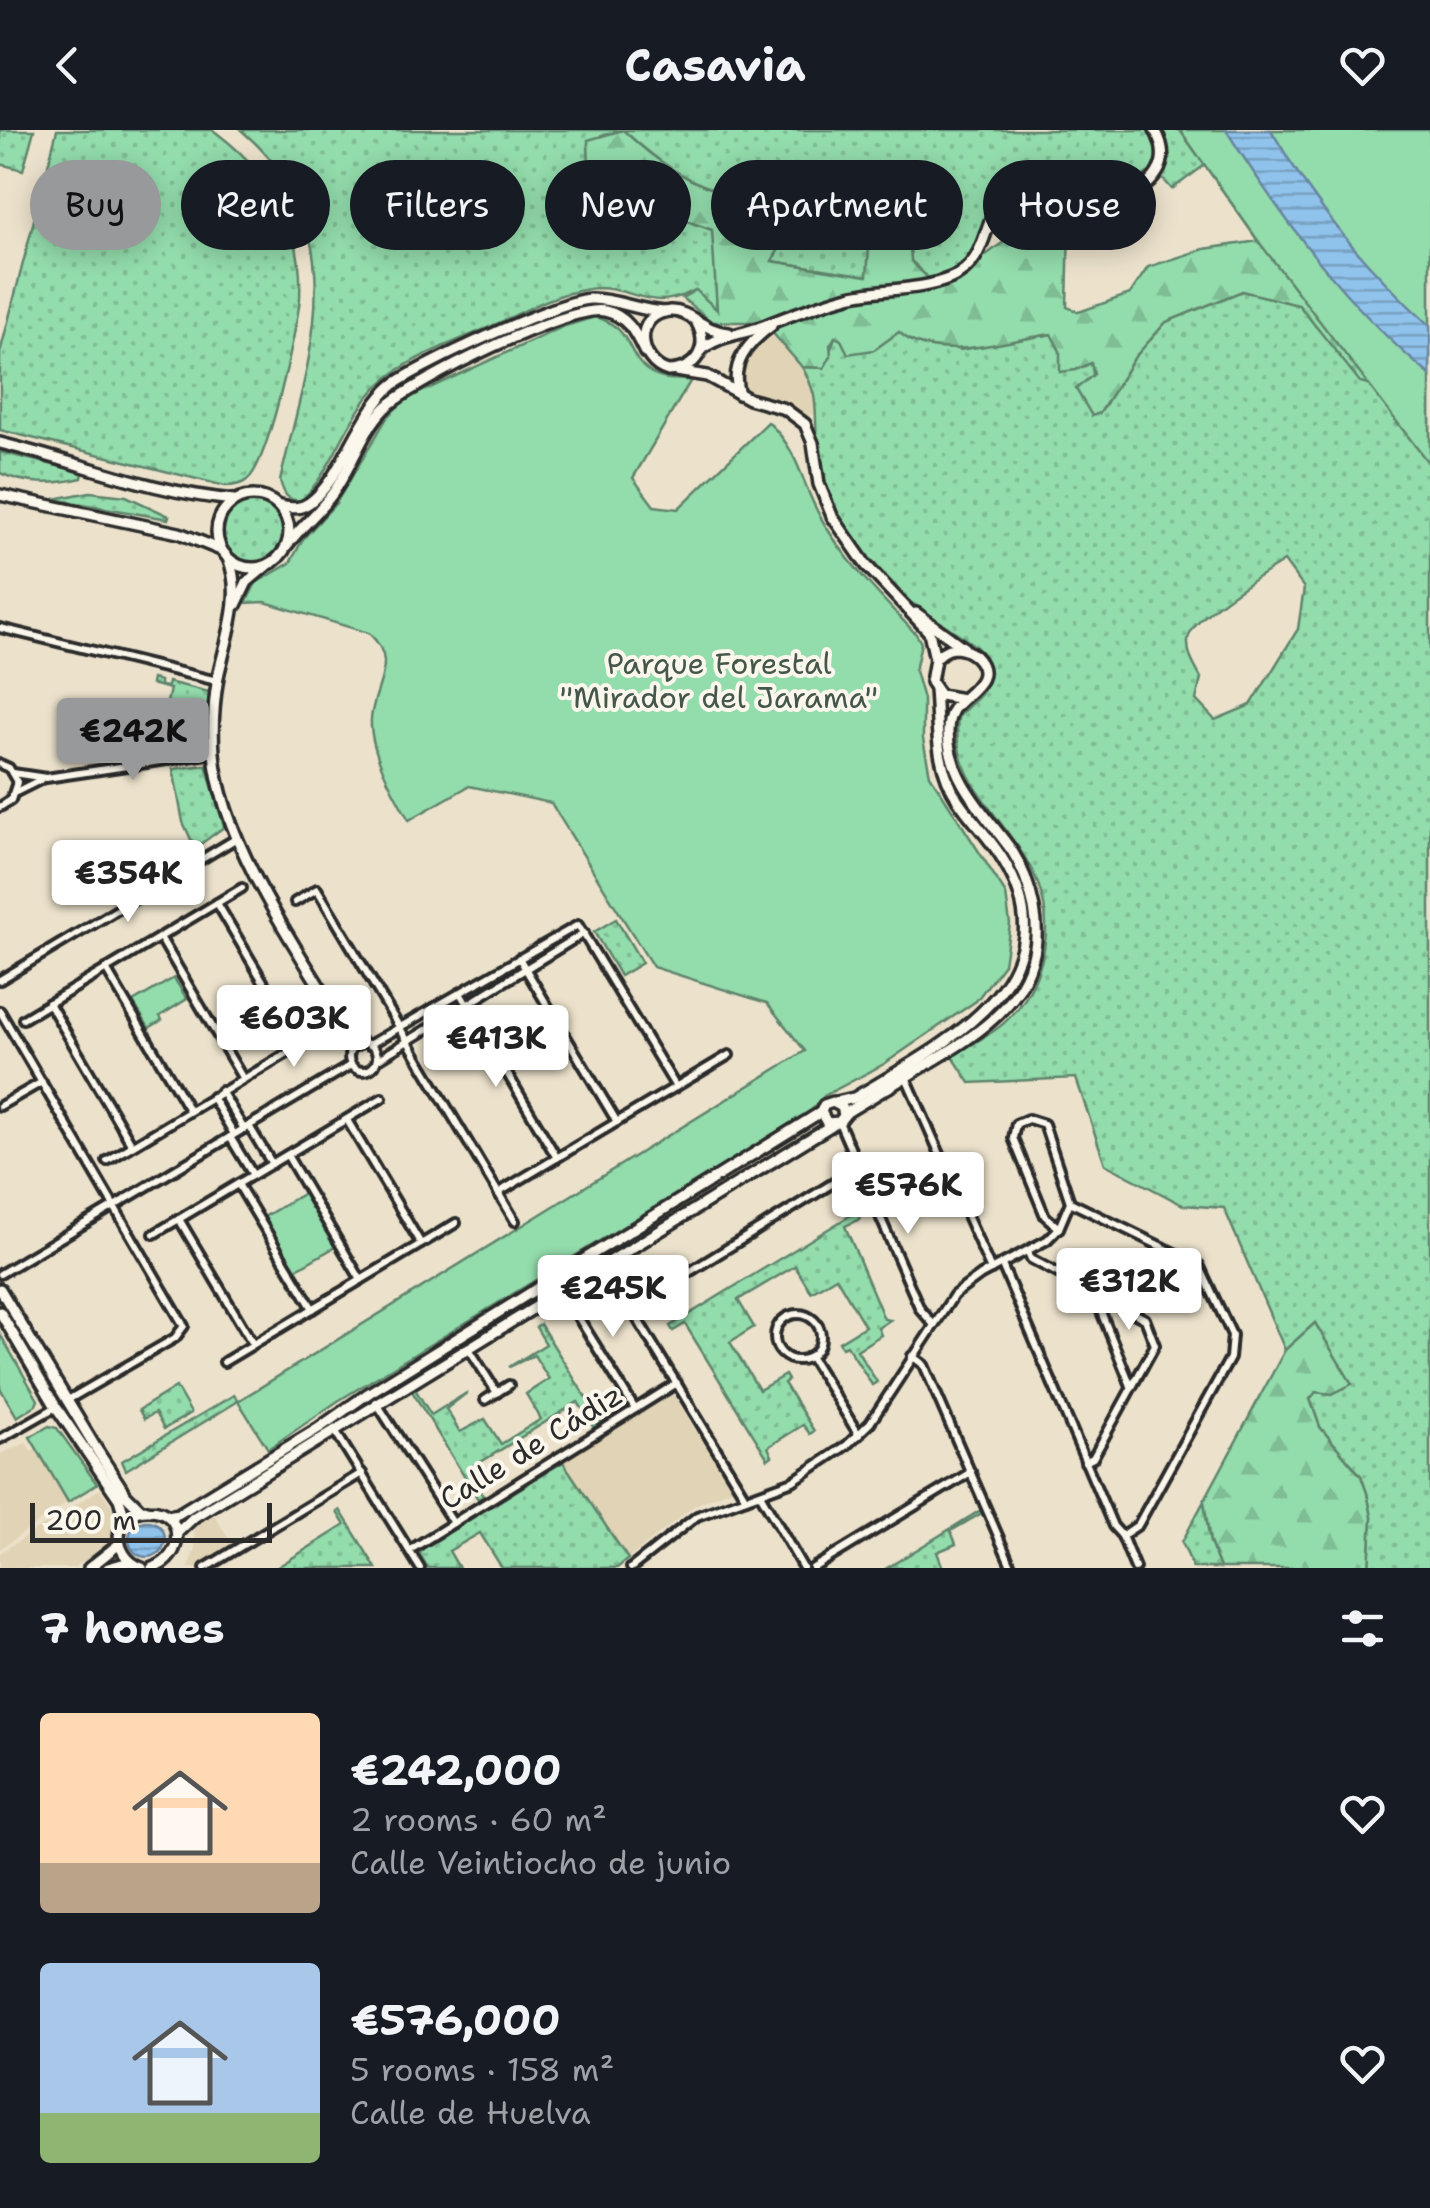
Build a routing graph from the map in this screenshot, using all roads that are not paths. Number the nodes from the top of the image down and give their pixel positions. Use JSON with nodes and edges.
{"nodes":[{"id":1,"x":1155,"y":130,"type":"edge"},
{"id":2,"x":665,"y":312,"type":"junction"},
{"id":3,"x":783,"y":318,"type":"junction"},
{"id":4,"x":697,"y":323,"type":"junction"},
{"id":5,"x":742,"y":332,"type":"junction"},
{"id":6,"x":701,"y":352,"type":"junction"},
{"id":7,"x":645,"y":353,"type":"junction"},
{"id":8,"x":676,"y":371,"type":"junction"},
{"id":9,"x":722,"y":383,"type":"junction"},
{"id":10,"x":739,"y":394,"type":"junction"},
{"id":11,"x":0,"y":443,"type":"edge"},
{"id":12,"x":0,"y":495,"type":"edge"},
{"id":13,"x":234,"y":500,"type":"junction"},
{"id":14,"x":280,"y":506,"type":"junction"},
{"id":15,"x":288,"y":544,"type":"junction"},
{"id":16,"x":224,"y":554,"type":"junction"},
{"id":17,"x":266,"y":566,"type":"junction"},
{"id":18,"x":899,"y":601,"type":"junction"},
{"id":19,"x":232,"y":612,"type":"junction"},
{"id":20,"x":0,"y":628,"type":"edge"},
{"id":21,"x":966,"y":650,"type":"junction"},
{"id":22,"x":934,"y":660,"type":"junction"},
{"id":23,"x":217,"y":681,"type":"junction"},
{"id":24,"x":935,"y":689,"type":"junction"},
{"id":25,"x":962,"y":699,"type":"junction"},
{"id":26,"x":214,"y":753,"type":"junction"},
{"id":27,"x":0,"y":764,"type":"edge"},
{"id":28,"x":14,"y":773,"type":"junction"},
{"id":29,"x":46,"y":778,"type":"junction"},
{"id":30,"x":16,"y":792,"type":"junction"},
{"id":31,"x":0,"y":807,"type":"edge"},
{"id":32,"x":236,"y":838,"type":"junction"},
{"id":33,"x":242,"y":888,"type":"dead end"},
{"id":34,"x":295,"y":902,"type":"dead end"},
{"id":35,"x":217,"y":903,"type":"junction"},
{"id":36,"x":584,"y":933,"type":"junction"},
{"id":37,"x":160,"y":937,"type":"junction"},
{"id":38,"x":520,"y":958,"type":"junction"},
{"id":39,"x":526,"y":968,"type":"junction"},
{"id":40,"x":106,"y":970,"type":"junction"},
{"id":41,"x":0,"y":980,"type":"edge"},
{"id":42,"x":460,"y":994,"type":"junction"},
{"id":43,"x":49,"y":1003,"type":"junction"},
{"id":44,"x":466,"y":1004,"type":"junction"},
{"id":45,"x":0,"y":1011,"type":"edge"},
{"id":46,"x":23,"y":1018,"type":"dead end"},
{"id":47,"x":400,"y":1028,"type":"junction"},
{"id":48,"x":408,"y":1040,"type":"junction"},
{"id":49,"x":369,"y":1044,"type":"junction"},
{"id":50,"x":356,"y":1045,"type":"junction"},
{"id":51,"x":730,"y":1055,"type":"dead end"},
{"id":52,"x":377,"y":1060,"type":"junction"},
{"id":53,"x":351,"y":1065,"type":"junction"},
{"id":54,"x":906,"y":1077,"type":"junction"},
{"id":55,"x":243,"y":1079,"type":"junction"},
{"id":56,"x":42,"y":1082,"type":"junction"},
{"id":57,"x":676,"y":1087,"type":"junction"},
{"id":58,"x":222,"y":1092,"type":"junction"},
{"id":59,"x":212,"y":1097,"type":"junction"},
{"id":60,"x":382,"y":1098,"type":"dead end"},
{"id":61,"x":836,"y":1102,"type":"junction"},
{"id":62,"x":0,"y":1106,"type":"edge"},
{"id":63,"x":189,"y":1110,"type":"junction"},
{"id":64,"x":822,"y":1112,"type":"junction"},
{"id":65,"x":346,"y":1120,"type":"junction"},
{"id":66,"x":838,"y":1121,"type":"junction"},
{"id":67,"x":616,"y":1122,"type":"junction"},
{"id":68,"x":246,"y":1127,"type":"junction"},
{"id":69,"x":232,"y":1135,"type":"junction"},
{"id":70,"x":132,"y":1145,"type":"junction"},
{"id":71,"x":288,"y":1155,"type":"junction"},
{"id":72,"x":558,"y":1158,"type":"junction"},
{"id":73,"x":107,"y":1160,"type":"dead end"},
{"id":74,"x":272,"y":1164,"type":"junction"},
{"id":75,"x":858,"y":1167,"type":"junction"},
{"id":76,"x":253,"y":1175,"type":"junction"},
{"id":77,"x":238,"y":1184,"type":"junction"},
{"id":78,"x":498,"y":1193,"type":"junction"},
{"id":79,"x":1070,"y":1202,"type":"junction"},
{"id":80,"x":116,"y":1205,"type":"junction"},
{"id":81,"x":179,"y":1219,"type":"junction"},
{"id":82,"x":515,"y":1221,"type":"dead end"},
{"id":83,"x":456,"y":1223,"type":"dead end"},
{"id":84,"x":1058,"y":1228,"type":"junction"},
{"id":85,"x":154,"y":1234,"type":"dead end"},
{"id":86,"x":421,"y":1244,"type":"junction"},
{"id":87,"x":1028,"y":1252,"type":"junction"},
{"id":88,"x":603,"y":1263,"type":"junction"},
{"id":89,"x":1002,"y":1265,"type":"junction"},
{"id":90,"x":991,"y":1270,"type":"junction"},
{"id":91,"x":0,"y":1274,"type":"edge"},
{"id":92,"x":361,"y":1280,"type":"junction"},
{"id":93,"x":0,"y":1289,"type":"edge"},
{"id":94,"x":561,"y":1290,"type":"junction"},
{"id":95,"x":1093,"y":1292,"type":"junction"},
{"id":96,"x":631,"y":1308,"type":"junction"},
{"id":97,"x":312,"y":1309,"type":"junction"},
{"id":98,"x":0,"y":1312,"type":"edge"},
{"id":99,"x":934,"y":1325,"type":"junction"},
{"id":100,"x":253,"y":1344,"type":"junction"},
{"id":101,"x":468,"y":1346,"type":"junction"},
{"id":102,"x":810,"y":1356,"type":"junction"},
{"id":103,"x":912,"y":1356,"type":"junction"},
{"id":104,"x":224,"y":1362,"type":"dead end"},
{"id":105,"x":677,"y":1383,"type":"junction"},
{"id":106,"x":509,"y":1386,"type":"dead end"},
{"id":107,"x":1132,"y":1388,"type":"junction"},
{"id":108,"x":497,"y":1393,"type":"junction"},
{"id":109,"x":486,"y":1400,"type":"dead end"},
{"id":110,"x":376,"y":1402,"type":"junction"},
{"id":111,"x":61,"y":1404,"type":"junction"},
{"id":112,"x":635,"y":1409,"type":"junction"},
{"id":113,"x":335,"y":1430,"type":"junction"},
{"id":114,"x":859,"y":1435,"type":"junction"},
{"id":115,"x":0,"y":1439,"type":"edge"},
{"id":116,"x":1085,"y":1462,"type":"junction"},
{"id":117,"x":970,"y":1472,"type":"junction"},
{"id":118,"x":362,"y":1473,"type":"junction"},
{"id":119,"x":760,"y":1494,"type":"junction"},
{"id":120,"x":746,"y":1498,"type":"junction"},
{"id":121,"x":142,"y":1510,"type":"junction"},
{"id":122,"x":168,"y":1516,"type":"junction"},
{"id":123,"x":125,"y":1519,"type":"junction"},
{"id":124,"x":453,"y":1523,"type":"junction"},
{"id":125,"x":177,"y":1533,"type":"junction"},
{"id":126,"x":1122,"y":1536,"type":"junction"},
{"id":127,"x":118,"y":1545,"type":"junction"},
{"id":128,"x":410,"y":1550,"type":"junction"},
{"id":129,"x":129,"y":1562,"type":"junction"},
{"id":130,"x":170,"y":1564,"type":"edge"},
{"id":131,"x":89,"y":1568,"type":"edge"},
{"id":132,"x":108,"y":1568,"type":"edge"},
{"id":133,"x":142,"y":1568,"type":"edge"},
{"id":134,"x":152,"y":1568,"type":"edge"},
{"id":135,"x":205,"y":1568,"type":"edge"},
{"id":136,"x":420,"y":1568,"type":"edge"},
{"id":137,"x":631,"y":1568,"type":"edge"},
{"id":138,"x":804,"y":1568,"type":"edge"},
{"id":139,"x":813,"y":1568,"type":"edge"},
{"id":140,"x":1012,"y":1568,"type":"edge"},
{"id":141,"x":1136,"y":1568,"type":"edge"}],
"edges":[{"from":1,"to":3,"type":"main road"},
{"from":2,"to":4,"type":"main road"},
{"from":2,"to":7,"type":"main road"},
{"from":2,"to":14,"type":"main road"},
{"from":3,"to":5,"type":"main road"},
{"from":3,"to":10,"type":"main road"},
{"from":4,"to":5,"type":"main road"},
{"from":4,"to":6,"type":"main road"},
{"from":5,"to":6,"type":"main road"},
{"from":6,"to":8,"type":"main road"},
{"from":6,"to":9,"type":"main road"},
{"from":7,"to":8,"type":"main road"},
{"from":7,"to":15,"type":"main road"},
{"from":8,"to":9,"type":"main road"},
{"from":9,"to":10,"type":"main road"},
{"from":10,"to":18,"type":"main road"},
{"from":11,"to":13,"type":"main road"},
{"from":12,"to":16,"type":"main road"},
{"from":13,"to":14,"type":"main road"},
{"from":13,"to":16,"type":"main road"},
{"from":14,"to":15,"type":"main road"},
{"from":15,"to":17,"type":"main road"},
{"from":16,"to":17,"type":"main road"},
{"from":16,"to":19,"type":"main road"},
{"from":17,"to":19,"type":"main road"},
{"from":18,"to":21,"type":"main road"},
{"from":18,"to":22,"type":"main road"},
{"from":19,"to":23,"type":"main road"},
{"from":20,"to":23,"type":"street"},
{"from":21,"to":22,"type":"main road"},
{"from":21,"to":25,"type":"main road"},
{"from":22,"to":24,"type":"main road"},
{"from":23,"to":26,"type":"main road"},
{"from":24,"to":25,"type":"main road"},
{"from":24,"to":61,"type":"main road"},
{"from":25,"to":54,"type":"main road"},
{"from":26,"to":29,"type":"street"},
{"from":26,"to":32,"type":"main road"},
{"from":27,"to":28,"type":"street"},
{"from":28,"to":29,"type":"street"},
{"from":28,"to":30,"type":"street"},
{"from":29,"to":30,"type":"street"},
{"from":30,"to":31,"type":"street"},
{"from":32,"to":41,"type":"street"},
{"from":32,"to":50,"type":"main road"},
{"from":33,"to":35,"type":"street"},
{"from":34,"to":47,"type":"street"},
{"from":35,"to":37,"type":"street"},
{"from":35,"to":55,"type":"street"},
{"from":36,"to":38,"type":"street"},
{"from":36,"to":39,"type":"street"},
{"from":36,"to":57,"type":"street"},
{"from":37,"to":40,"type":"street"},
{"from":37,"to":55,"type":"street"},
{"from":38,"to":39,"type":"street"},
{"from":38,"to":42,"type":"street"},
{"from":39,"to":44,"type":"street"},
{"from":39,"to":67,"type":"street"},
{"from":40,"to":43,"type":"street"},
{"from":40,"to":63,"type":"street"},
{"from":42,"to":44,"type":"street"},
{"from":42,"to":47,"type":"street"},
{"from":43,"to":46,"type":"street"},
{"from":43,"to":70,"type":"street"},
{"from":44,"to":48,"type":"street"},
{"from":44,"to":72,"type":"street"},
{"from":45,"to":56,"type":"street"},
{"from":47,"to":48,"type":"street"},
{"from":47,"to":49,"type":"street"},
{"from":48,"to":52,"type":"street"},
{"from":48,"to":78,"type":"street"},
{"from":49,"to":50,"type":"street"},
{"from":49,"to":52,"type":"street"},
{"from":50,"to":53,"type":"street"},
{"from":51,"to":57,"type":"street"},
{"from":52,"to":53,"type":"street"},
{"from":53,"to":68,"type":"street"},
{"from":54,"to":66,"type":"main road"},
{"from":54,"to":90,"type":"street"},
{"from":55,"to":58,"type":"street"},
{"from":56,"to":62,"type":"street"},
{"from":56,"to":80,"type":"street"},
{"from":57,"to":67,"type":"street"},
{"from":58,"to":59,"type":"street"},
{"from":58,"to":68,"type":"street"},
{"from":59,"to":63,"type":"street"},
{"from":59,"to":69,"type":"street"},
{"from":60,"to":65,"type":"street"},
{"from":61,"to":64,"type":"main road"},
{"from":61,"to":66,"type":"main road"},
{"from":63,"to":70,"type":"street"},
{"from":64,"to":66,"type":"main road"},
{"from":64,"to":122,"type":"main road"},
{"from":65,"to":71,"type":"street"},
{"from":65,"to":86,"type":"street"},
{"from":66,"to":75,"type":"street"},
{"from":66,"to":88,"type":"main road"},
{"from":67,"to":72,"type":"street"},
{"from":68,"to":69,"type":"street"},
{"from":68,"to":74,"type":"street"},
{"from":69,"to":76,"type":"street"},
{"from":69,"to":80,"type":"street"},
{"from":70,"to":73,"type":"street"},
{"from":71,"to":74,"type":"street"},
{"from":71,"to":92,"type":"street"},
{"from":72,"to":78,"type":"street"},
{"from":74,"to":76,"type":"street"},
{"from":75,"to":96,"type":"street"},
{"from":75,"to":99,"type":"street"},
{"from":76,"to":77,"type":"street"},
{"from":77,"to":81,"type":"street"},
{"from":77,"to":97,"type":"street"},
{"from":78,"to":82,"type":"street"},
{"from":79,"to":84,"type":"street"},
{"from":79,"to":84,"type":"street"},
{"from":79,"to":126,"type":"street"},
{"from":80,"to":91,"type":"street"},
{"from":80,"to":111,"type":"street"},
{"from":81,"to":85,"type":"street"},
{"from":81,"to":100,"type":"street"},
{"from":83,"to":86,"type":"street"},
{"from":84,"to":87,"type":"street"},
{"from":86,"to":92,"type":"street"},
{"from":87,"to":89,"type":"street"},
{"from":87,"to":95,"type":"street"},
{"from":88,"to":94,"type":"main road"},
{"from":88,"to":96,"type":"street"},
{"from":89,"to":90,"type":"street"},
{"from":89,"to":116,"type":"street"},
{"from":90,"to":99,"type":"street"},
{"from":92,"to":97,"type":"street"},
{"from":93,"to":111,"type":"main road"},
{"from":94,"to":101,"type":"main road"},
{"from":94,"to":112,"type":"street"},
{"from":95,"to":107,"type":"street"},
{"from":95,"to":107,"type":"street"},
{"from":96,"to":105,"type":"street"},
{"from":97,"to":100,"type":"street"},
{"from":98,"to":111,"type":"main road"},
{"from":99,"to":103,"type":"street"},
{"from":100,"to":104,"type":"street"},
{"from":101,"to":108,"type":"street"},
{"from":101,"to":110,"type":"main road"},
{"from":102,"to":102,"type":"street"},
{"from":102,"to":114,"type":"street"},
{"from":103,"to":114,"type":"street"},
{"from":103,"to":117,"type":"street"},
{"from":105,"to":112,"type":"street","name":"Calle de Cádiz"},
{"from":105,"to":120,"type":"street"},
{"from":106,"to":108,"type":"street"},
{"from":107,"to":116,"type":"street"},
{"from":108,"to":109,"type":"street"},
{"from":110,"to":113,"type":"main road"},
{"from":110,"to":124,"type":"street"},
{"from":111,"to":115,"type":"street"},
{"from":111,"to":121,"type":"main road"},
{"from":111,"to":123,"type":"main road"},
{"from":112,"to":124,"type":"street","name":"Calle de Cádiz"},
{"from":113,"to":118,"type":"street"},
{"from":113,"to":125,"type":"main road"},
{"from":114,"to":119,"type":"street"},
{"from":116,"to":126,"type":"street"},
{"from":117,"to":139,"type":"street"},
{"from":117,"to":140,"type":"street"},
{"from":118,"to":128,"type":"street"},
{"from":118,"to":135,"type":"street"},
{"from":119,"to":120,"type":"street"},
{"from":119,"to":138,"type":"street"},
{"from":120,"to":137,"type":"street"},
{"from":121,"to":122,"type":"main road"},
{"from":121,"to":123,"type":"main road"},
{"from":122,"to":125,"type":"main road"},
{"from":123,"to":127,"type":"main road"},
{"from":124,"to":128,"type":"street","name":"Calle de Cádiz"},
{"from":125,"to":130,"type":"main road"},
{"from":126,"to":141,"type":"street"},
{"from":127,"to":129,"type":"main road"},
{"from":127,"to":131,"type":"main road"},
{"from":128,"to":136,"type":"street"},
{"from":129,"to":132,"type":"main road"},
{"from":129,"to":133,"type":"main road"},
{"from":130,"to":134,"type":"main road"}]}
